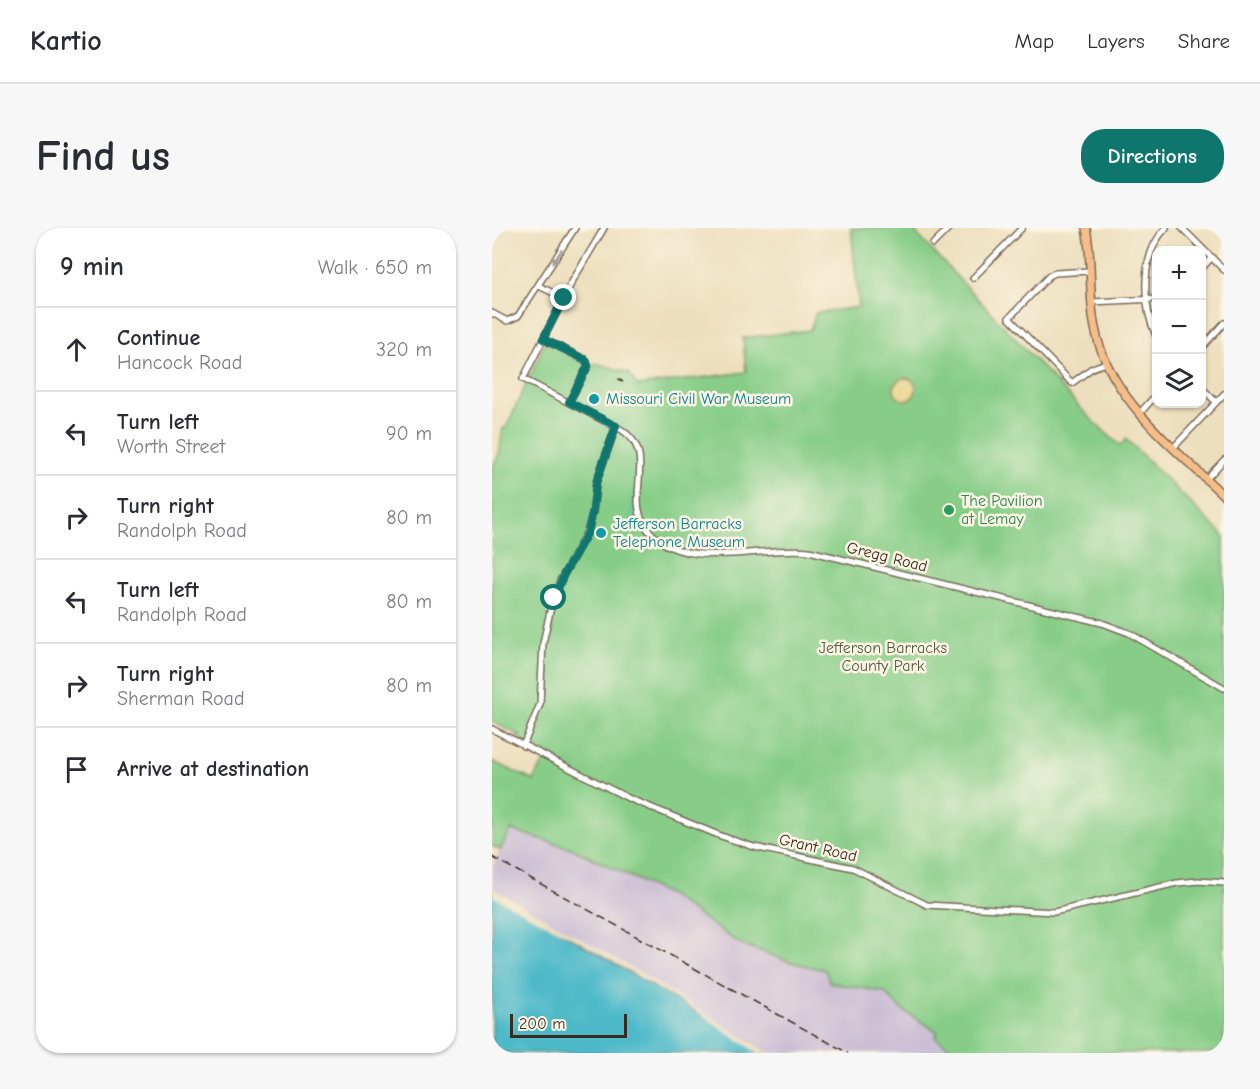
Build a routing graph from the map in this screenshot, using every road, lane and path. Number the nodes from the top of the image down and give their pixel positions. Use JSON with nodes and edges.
{"nodes":[{"id":1,"x":575,"y":228,"type":"edge"},
{"id":2,"x":604,"y":228,"type":"edge"},
{"id":3,"x":949,"y":228,"type":"edge"},
{"id":4,"x":1022,"y":228,"type":"edge"},
{"id":5,"x":1086,"y":228,"type":"edge"},
{"id":6,"x":1166,"y":228,"type":"edge"},
{"id":7,"x":1182,"y":228,"type":"edge"},
{"id":8,"x":933,"y":244,"type":"dead end"},
{"id":9,"x":1212,"y":257,"type":"junction"},
{"id":10,"x":1206,"y":264,"type":"edge"},
{"id":11,"x":1224,"y":270,"type":"edge"},
{"id":12,"x":1090,"y":271,"type":"junction"},
{"id":13,"x":973,"y":278,"type":"dead end"},
{"id":14,"x":539,"y":286,"type":"junction"},
{"id":15,"x":564,"y":298,"type":"junction"},
{"id":16,"x":1148,"y":300,"type":"junction"},
{"id":17,"x":1152,"y":300,"type":"edge"},
{"id":18,"x":1091,"y":302,"type":"junction"},
{"id":19,"x":492,"y":313,"type":"edge"},
{"id":20,"x":1152,"y":318,"type":"edge"},
{"id":21,"x":1224,"y":323,"type":"edge"},
{"id":22,"x":543,"y":339,"type":"junction"},
{"id":23,"x":1206,"y":343,"type":"edge"},
{"id":24,"x":1106,"y":363,"type":"junction"},
{"id":25,"x":1206,"y":392,"type":"edge"},
{"id":26,"x":1224,"y":394,"type":"edge"},
{"id":27,"x":1152,"y":400,"type":"edge"},
{"id":28,"x":569,"y":402,"type":"junction"},
{"id":29,"x":1216,"y":402,"type":"junction"},
{"id":30,"x":1140,"y":413,"type":"junction"},
{"id":31,"x":616,"y":426,"type":"junction"},
{"id":32,"x":1174,"y":447,"type":"junction"},
{"id":33,"x":1224,"y":460,"type":"edge"},
{"id":34,"x":1206,"y":479,"type":"junction"},
{"id":35,"x":1224,"y":496,"type":"edge"},
{"id":36,"x":1224,"y":688,"type":"edge"},
{"id":37,"x":492,"y":729,"type":"edge"},
{"id":38,"x":523,"y":746,"type":"junction"},
{"id":39,"x":1224,"y":883,"type":"edge"}],
"edges":[{"from":1,"to":14,"type":"street","one_way":true},
{"from":2,"to":15,"type":"street"},
{"from":3,"to":8,"type":"street"},
{"from":4,"to":13,"type":"street"},
{"from":5,"to":12,"type":"main road"},
{"from":6,"to":16,"type":"street"},
{"from":7,"to":9,"type":"street"},
{"from":9,"to":10,"type":"street"},
{"from":9,"to":11,"type":"street"},
{"from":12,"to":18,"type":"main road"},
{"from":12,"to":24,"type":"street"},
{"from":14,"to":15,"type":"street"},
{"from":14,"to":19,"type":"street"},
{"from":15,"to":22,"type":"street"},
{"from":16,"to":17,"type":"street"},
{"from":16,"to":18,"type":"street"},
{"from":16,"to":20,"type":"street"},
{"from":18,"to":24,"type":"main road"},
{"from":21,"to":23,"type":"street"},
{"from":22,"to":28,"type":"street"},
{"from":22,"to":28,"type":"street","name":"Gregg Road"},
{"from":24,"to":30,"type":"main road"},
{"from":25,"to":29,"type":"street"},
{"from":26,"to":29,"type":"street"},
{"from":27,"to":30,"type":"street"},
{"from":28,"to":31,"type":"street","name":"Gregg Road"},
{"from":29,"to":32,"type":"street"},
{"from":30,"to":32,"type":"main road"},
{"from":31,"to":36,"type":"street","name":"Gregg Road"},
{"from":31,"to":38,"type":"street"},
{"from":32,"to":34,"type":"main road"},
{"from":33,"to":34,"type":"street"},
{"from":34,"to":35,"type":"main road"},
{"from":37,"to":38,"type":"street","name":"Grant Road"},
{"from":38,"to":39,"type":"street","name":"Grant Road"}]}
